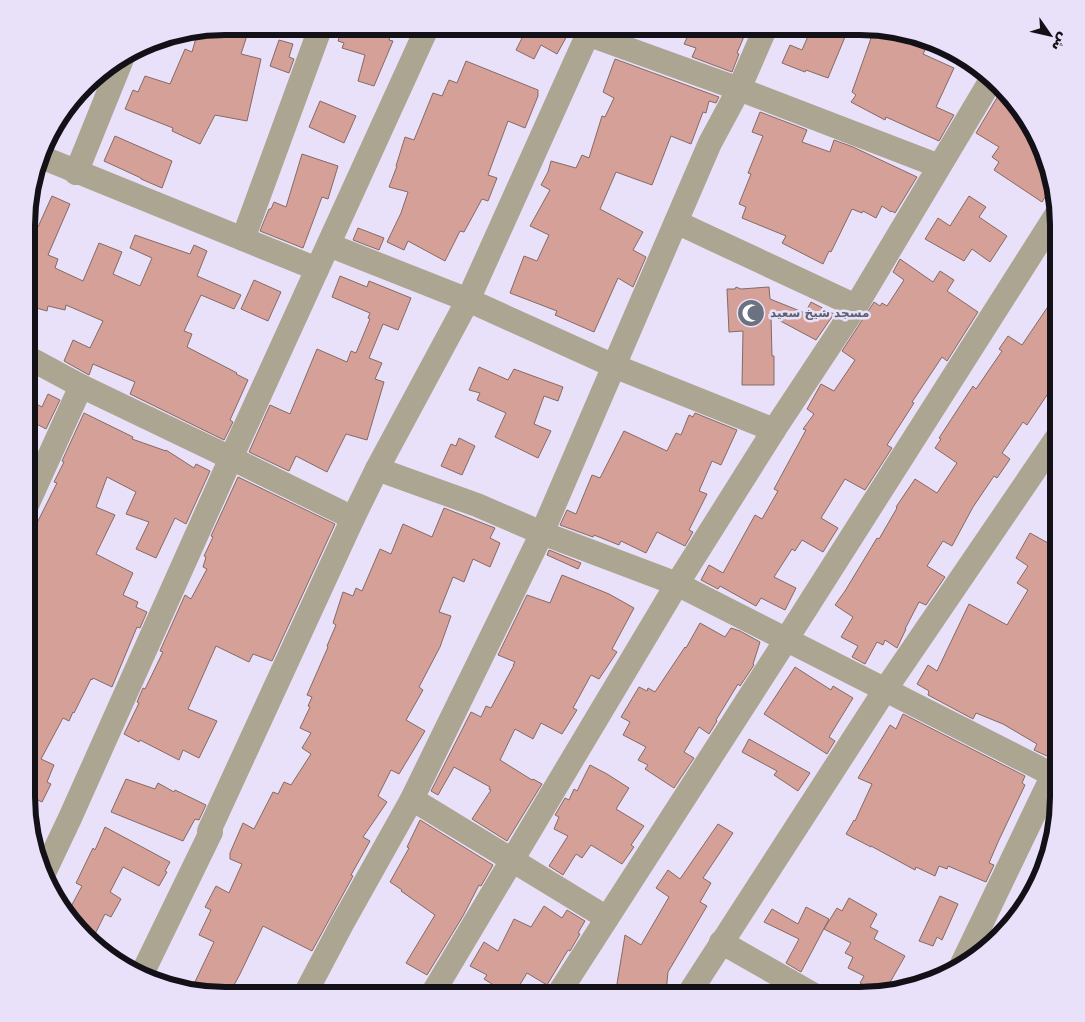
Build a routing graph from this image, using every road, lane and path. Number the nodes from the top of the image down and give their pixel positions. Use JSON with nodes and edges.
{"nodes":[{"id":1,"x":318,"y":35,"type":"edge"},
{"id":2,"x":424,"y":35,"type":"edge"},
{"id":3,"x":587,"y":35,"type":"edge"},
{"id":4,"x":602,"y":35,"type":"edge"},
{"id":5,"x":763,"y":35,"type":"edge"},
{"id":6,"x":118,"y":68,"type":"edge"},
{"id":7,"x":988,"y":85,"type":"edge"},
{"id":8,"x":740,"y":89,"type":"junction"},
{"id":9,"x":46,"y":160,"type":"edge"},
{"id":10,"x":939,"y":166,"type":"junction"},
{"id":11,"x":76,"y":173,"type":"junction"},
{"id":12,"x":676,"y":222,"type":"junction"},
{"id":13,"x":1050,"y":225,"type":"edge"},
{"id":14,"x":243,"y":239,"type":"junction"},
{"id":15,"x":329,"y":245,"type":"junction"},
{"id":16,"x":317,"y":269,"type":"junction"},
{"id":17,"x":468,"y":300,"type":"junction"},
{"id":18,"x":856,"y":306,"type":"junction"},
{"id":19,"x":35,"y":361,"type":"edge"},
{"id":20,"x":614,"y":366,"type":"junction"},
{"id":21,"x":81,"y":386,"type":"junction"},
{"id":22,"x":774,"y":430,"type":"junction"},
{"id":23,"x":1050,"y":448,"type":"edge"},
{"id":24,"x":231,"y":458,"type":"junction"},
{"id":25,"x":377,"y":469,"type":"junction"},
{"id":26,"x":35,"y":488,"type":"edge"},
{"id":27,"x":353,"y":518,"type":"junction"},
{"id":28,"x":542,"y":533,"type":"junction"},
{"id":29,"x":677,"y":584,"type":"junction"},
{"id":30,"x":786,"y":640,"type":"junction"},
{"id":31,"x":886,"y":690,"type":"junction"},
{"id":32,"x":1050,"y":769,"type":"edge"},
{"id":33,"x":1050,"y":784,"type":"edge"},
{"id":34,"x":412,"y":799,"type":"junction"},
{"id":35,"x":512,"y":859,"type":"junction"},
{"id":36,"x":47,"y":864,"type":"edge"},
{"id":37,"x":607,"y":918,"type":"junction"},
{"id":38,"x":721,"y":942,"type":"junction"},
{"id":39,"x":967,"y":954,"type":"edge"},
{"id":40,"x":145,"y":969,"type":"edge"},
{"id":41,"x":309,"y":987,"type":"edge"},
{"id":42,"x":436,"y":987,"type":"edge"},
{"id":43,"x":563,"y":987,"type":"edge"},
{"id":44,"x":694,"y":987,"type":"edge"},
{"id":45,"x":800,"y":987,"type":"edge"}],
"edges":[{"from":1,"to":14,"type":"street"},
{"from":2,"to":15,"type":"street"},
{"from":3,"to":17,"type":"street"},
{"from":4,"to":8,"type":"street"},
{"from":5,"to":8,"type":"street"},
{"from":6,"to":11,"type":"street"},
{"from":7,"to":10,"type":"street"},
{"from":8,"to":10,"type":"street"},
{"from":8,"to":12,"type":"street"},
{"from":9,"to":11,"type":"street"},
{"from":10,"to":18,"type":"street"},
{"from":11,"to":14,"type":"street"},
{"from":12,"to":18,"type":"street"},
{"from":12,"to":20,"type":"street"},
{"from":13,"to":30,"type":"street"},
{"from":14,"to":16,"type":"street"},
{"from":15,"to":16,"type":"street"},
{"from":15,"to":17,"type":"street"},
{"from":16,"to":24,"type":"street"},
{"from":17,"to":20,"type":"street"},
{"from":17,"to":25,"type":"street"},
{"from":18,"to":22,"type":"street"},
{"from":19,"to":21,"type":"street"},
{"from":20,"to":22,"type":"street"},
{"from":20,"to":28,"type":"street"},
{"from":21,"to":24,"type":"street"},
{"from":21,"to":26,"type":"street"},
{"from":22,"to":29,"type":"street"},
{"from":23,"to":31,"type":"street"},
{"from":24,"to":27,"type":"street"},
{"from":24,"to":36,"type":"street"},
{"from":25,"to":27,"type":"street"},
{"from":25,"to":28,"type":"street"},
{"from":27,"to":40,"type":"street"},
{"from":28,"to":29,"type":"street"},
{"from":28,"to":34,"type":"street"},
{"from":29,"to":30,"type":"street"},
{"from":29,"to":35,"type":"street"},
{"from":30,"to":31,"type":"street"},
{"from":30,"to":37,"type":"street"},
{"from":31,"to":32,"type":"street"},
{"from":31,"to":38,"type":"street"},
{"from":33,"to":39,"type":"street"},
{"from":34,"to":35,"type":"street"},
{"from":34,"to":41,"type":"street"},
{"from":35,"to":37,"type":"street"},
{"from":35,"to":42,"type":"street"},
{"from":37,"to":43,"type":"street"},
{"from":38,"to":44,"type":"street"},
{"from":38,"to":45,"type":"street"}]}
